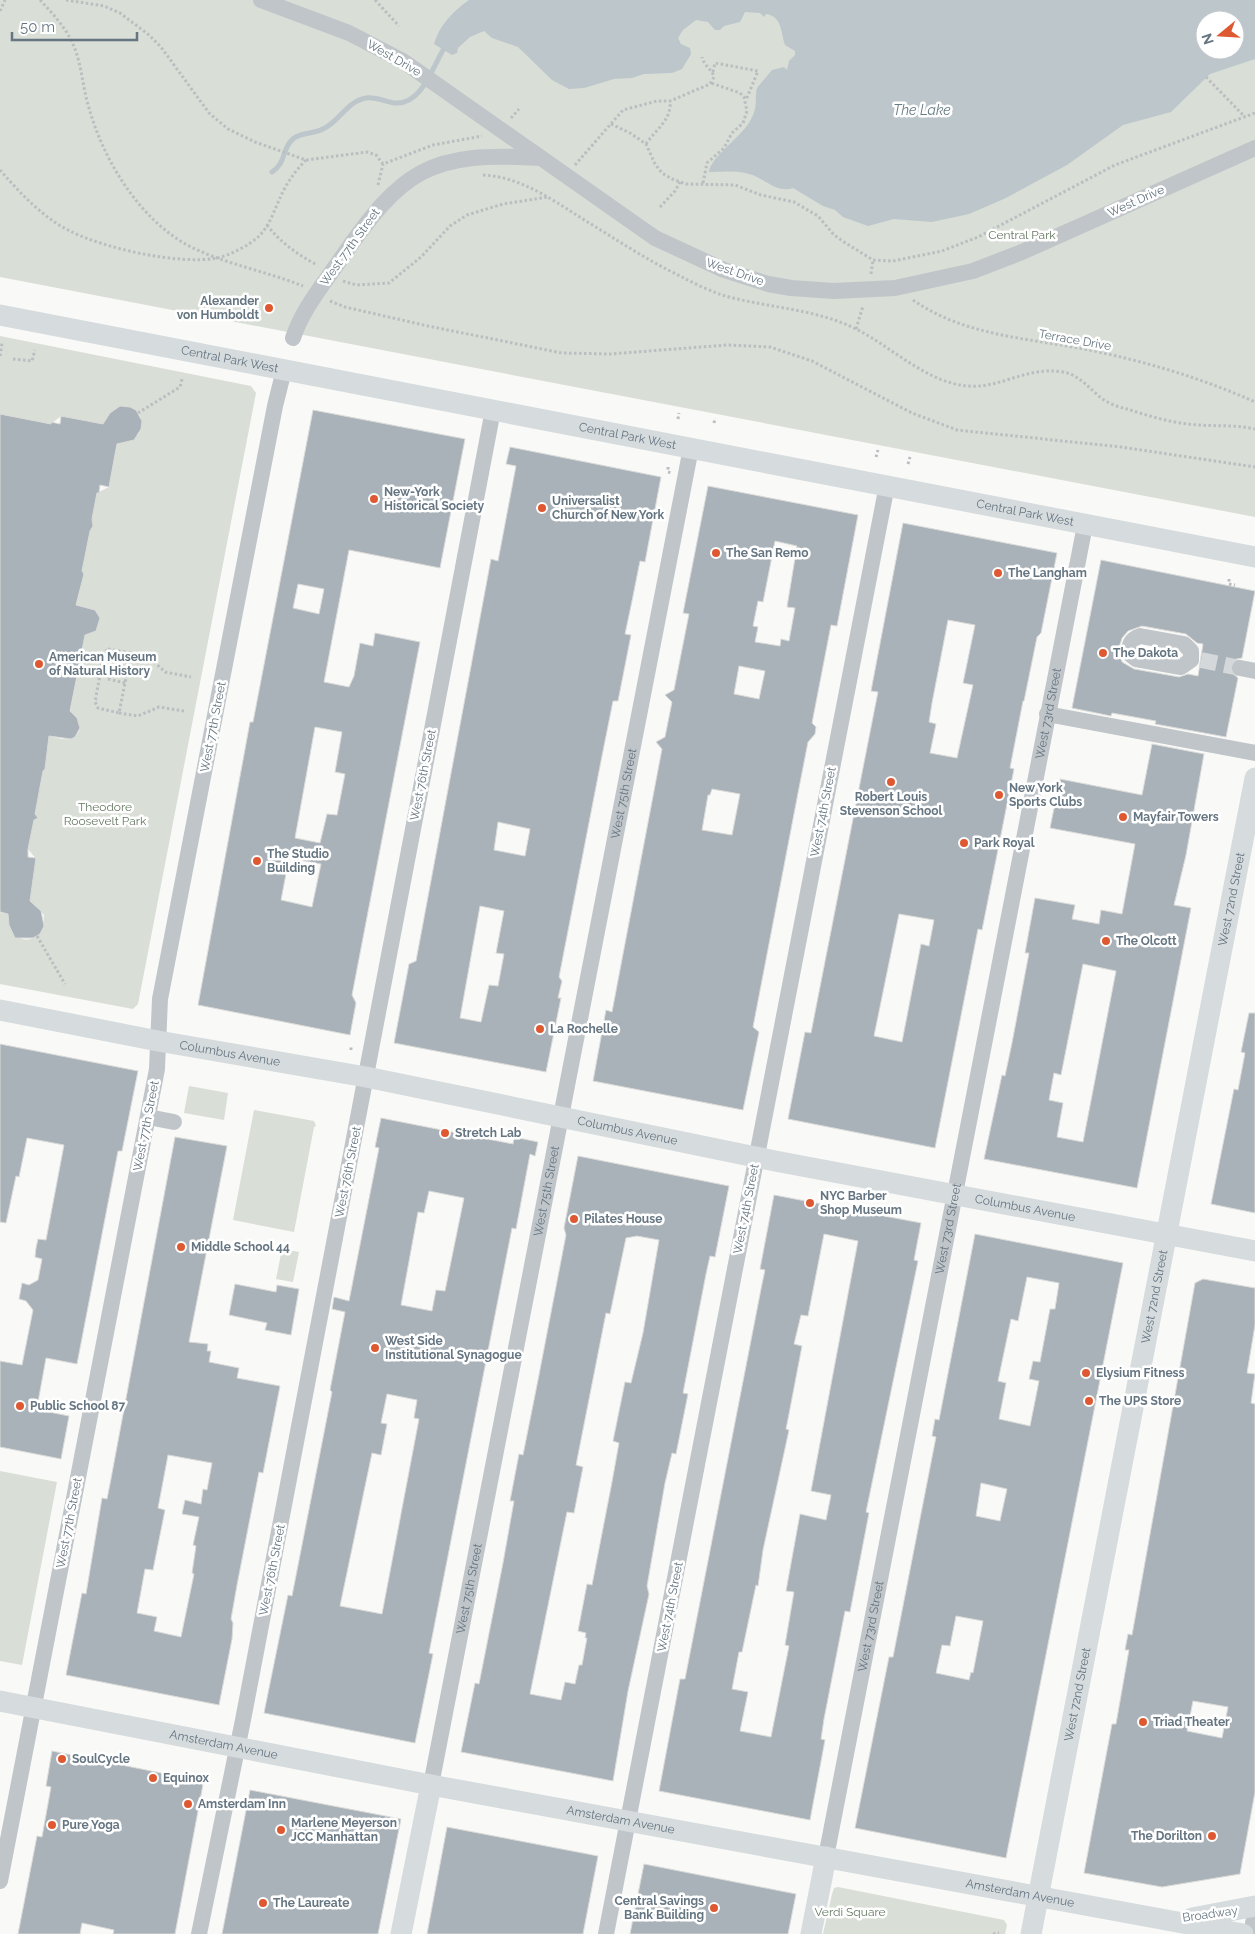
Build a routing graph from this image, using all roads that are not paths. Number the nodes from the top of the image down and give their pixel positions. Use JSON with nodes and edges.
{"nodes":[{"id":1,"x":261,"y":0,"type":"edge"},
{"id":2,"x":1255,"y":148,"type":"edge"},
{"id":3,"x":541,"y":158,"type":"junction"},
{"id":4,"x":0,"y":315,"type":"edge"},
{"id":5,"x":294,"y":338,"type":"dead end"},
{"id":6,"x":284,"y":370,"type":"junction"},
{"id":7,"x":493,"y":410,"type":"junction"},
{"id":8,"x":691,"y":448,"type":"junction"},
{"id":9,"x":887,"y":485,"type":"junction"},
{"id":10,"x":1086,"y":525,"type":"junction"},
{"id":11,"x":1255,"y":557,"type":"edge"},
{"id":12,"x":1047,"y":714,"type":"junction"},
{"id":13,"x":1255,"y":753,"type":"edge"},
{"id":14,"x":1255,"y":778,"type":"edge"},
{"id":15,"x":0,"y":1010,"type":"edge"},
{"id":16,"x":158,"y":1041,"type":"junction"},
{"id":17,"x":366,"y":1077,"type":"junction"},
{"id":18,"x":148,"y":1117,"type":"junction"},
{"id":19,"x":560,"y":1118,"type":"junction"},
{"id":20,"x":174,"y":1122,"type":"dead end"},
{"id":21,"x":756,"y":1158,"type":"junction"},
{"id":22,"x":954,"y":1195,"type":"junction"},
{"id":23,"x":1167,"y":1234,"type":"junction"},
{"id":24,"x":1255,"y":1251,"type":"edge"},
{"id":25,"x":0,"y":1701,"type":"edge"},
{"id":26,"x":34,"y":1707,"type":"junction"},
{"id":27,"x":238,"y":1747,"type":"junction"},
{"id":28,"x":431,"y":1785,"type":"junction"},
{"id":29,"x":629,"y":1820,"type":"junction"},
{"id":30,"x":826,"y":1857,"type":"junction"},
{"id":31,"x":0,"y":1881,"type":"edge"},
{"id":32,"x":1038,"y":1897,"type":"junction"},
{"id":33,"x":1255,"y":1906,"type":"edge"},
{"id":34,"x":1255,"y":1913,"type":"edge"},
{"id":35,"x":1165,"y":1918,"type":"junction"},
{"id":36,"x":199,"y":1934,"type":"edge"},
{"id":37,"x":401,"y":1934,"type":"edge"},
{"id":38,"x":606,"y":1934,"type":"edge"},
{"id":39,"x":811,"y":1934,"type":"edge"},
{"id":40,"x":1031,"y":1934,"type":"edge"},
{"id":41,"x":1243,"y":1934,"type":"edge"},
{"id":42,"x":1251,"y":1934,"type":"edge"}],
"edges":[{"from":1,"to":3,"type":"street","name":"West Drive"},
{"from":2,"to":3,"type":"street","name":"West Drive"},
{"from":3,"to":5,"type":"street","name":"West 77th Street"},
{"from":4,"to":6,"type":"main road","name":"Central Park West"},
{"from":6,"to":7,"type":"main road","name":"Central Park West"},
{"from":6,"to":16,"type":"street","name":"West 77th Street"},
{"from":7,"to":8,"type":"main road","name":"Central Park West"},
{"from":7,"to":17,"type":"street","name":"West 76th Street"},
{"from":8,"to":9,"type":"main road","name":"Central Park West"},
{"from":8,"to":19,"type":"street","name":"West 75th Street"},
{"from":9,"to":10,"type":"main road","name":"Central Park West"},
{"from":9,"to":21,"type":"street","name":"West 74th Street"},
{"from":10,"to":11,"type":"main road","name":"Central Park West"},
{"from":10,"to":12,"type":"street","name":"West 73rd Street"},
{"from":12,"to":13,"type":"street"},
{"from":12,"to":22,"type":"street","name":"West 73rd Street"},
{"from":14,"to":23,"type":"main road","name":"West 72nd Street"},
{"from":15,"to":16,"type":"main road","name":"Columbus Avenue"},
{"from":16,"to":17,"type":"main road","name":"Columbus Avenue"},
{"from":16,"to":18,"type":"street","name":"West 77th Street"},
{"from":17,"to":19,"type":"main road","name":"Columbus Avenue"},
{"from":17,"to":27,"type":"street","name":"West 76th Street"},
{"from":18,"to":20,"type":"street"},
{"from":18,"to":26,"type":"street","name":"West 77th Street"},
{"from":19,"to":21,"type":"main road","name":"Columbus Avenue"},
{"from":19,"to":28,"type":"street","name":"West 75th Street"},
{"from":21,"to":22,"type":"main road","name":"Columbus Avenue"},
{"from":21,"to":29,"type":"street","name":"West 74th Street"},
{"from":22,"to":23,"type":"main road","name":"Columbus Avenue"},
{"from":22,"to":30,"type":"street","name":"West 73rd Street"},
{"from":23,"to":24,"type":"main road","name":"Columbus Avenue"},
{"from":23,"to":32,"type":"main road","name":"West 72nd Street"},
{"from":25,"to":26,"type":"main road","name":"Amsterdam Avenue"},
{"from":26,"to":27,"type":"main road","name":"Amsterdam Avenue"},
{"from":26,"to":31,"type":"street","name":"West 77th Street"},
{"from":27,"to":28,"type":"main road","name":"Amsterdam Avenue"},
{"from":27,"to":36,"type":"street","name":"West 76th Street"},
{"from":28,"to":29,"type":"main road","name":"Amsterdam Avenue"},
{"from":28,"to":37,"type":"main road","name":"West 75th Street"},
{"from":29,"to":30,"type":"main road","name":"Amsterdam Avenue"},
{"from":29,"to":38,"type":"street","name":"West 74th Street"},
{"from":30,"to":32,"type":"main road","name":"Amsterdam Avenue"},
{"from":30,"to":39,"type":"main road","name":"West 73rd Street"},
{"from":32,"to":35,"type":"main road","name":"Amsterdam Avenue"},
{"from":32,"to":40,"type":"main road","name":"West 72nd Street"},
{"from":33,"to":35,"type":"main road","name":"Broadway"},
{"from":34,"to":42,"type":"street"},
{"from":35,"to":41,"type":"main road","name":"Amsterdam Avenue"}]}
